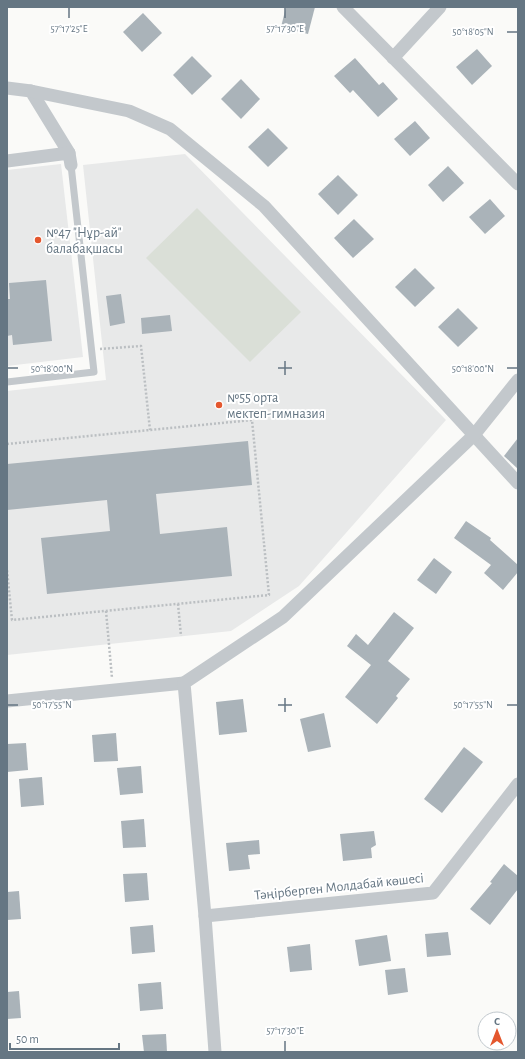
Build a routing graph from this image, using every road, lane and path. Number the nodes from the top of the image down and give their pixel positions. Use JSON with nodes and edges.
{"nodes":[{"id":1,"x":343,"y":7,"type":"edge"},
{"id":2,"x":440,"y":7,"type":"edge"},
{"id":3,"x":393,"y":58,"type":"junction"},
{"id":4,"x":7,"y":88,"type":"edge"},
{"id":5,"x":31,"y":91,"type":"junction"},
{"id":6,"x":70,"y":159,"type":"junction"},
{"id":7,"x":7,"y":161,"type":"edge"},
{"id":8,"x":518,"y":184,"type":"edge"},
{"id":9,"x":92,"y":350,"type":"junction"},
{"id":10,"x":518,"y":380,"type":"edge"},
{"id":11,"x":7,"y":382,"type":"edge"},
{"id":12,"x":150,"y":430,"type":"junction"},
{"id":13,"x":474,"y":435,"type":"junction"},
{"id":14,"x":7,"y":444,"type":"edge"},
{"id":15,"x":518,"y":483,"type":"edge"},
{"id":16,"x":7,"y":570,"type":"edge"},
{"id":17,"x":178,"y":604,"type":"junction"},
{"id":18,"x":106,"y":611,"type":"junction"},
{"id":19,"x":181,"y":636,"type":"dead end"},
{"id":20,"x":184,"y":683,"type":"junction"},
{"id":21,"x":113,"y":690,"type":"junction"},
{"id":22,"x":7,"y":701,"type":"edge"},
{"id":23,"x":518,"y":784,"type":"edge"},
{"id":24,"x":205,"y":916,"type":"junction"},
{"id":25,"x":215,"y":1052,"type":"edge"}],
"edges":[{"from":1,"to":3,"type":"street"},
{"from":2,"to":3,"type":"street"},
{"from":3,"to":8,"type":"street"},
{"from":4,"to":5,"type":"street"},
{"from":5,"to":6,"type":"street"},
{"from":5,"to":13,"type":"street"},
{"from":6,"to":7,"type":"street"},
{"from":6,"to":9,"type":"lane"},
{"from":9,"to":11,"type":"lane"},
{"from":9,"to":12,"type":"path"},
{"from":10,"to":13,"type":"street"},
{"from":12,"to":14,"type":"path"},
{"from":12,"to":17,"type":"path"},
{"from":13,"to":15,"type":"street"},
{"from":13,"to":20,"type":"street"},
{"from":16,"to":18,"type":"path"},
{"from":17,"to":18,"type":"path"},
{"from":17,"to":19,"type":"path"},
{"from":18,"to":21,"type":"path"},
{"from":20,"to":21,"type":"street"},
{"from":20,"to":24,"type":"street"},
{"from":21,"to":22,"type":"street"},
{"from":23,"to":24,"type":"street","name":"Тәңірберген Молдабай көшесі"},
{"from":24,"to":25,"type":"street"}]}
